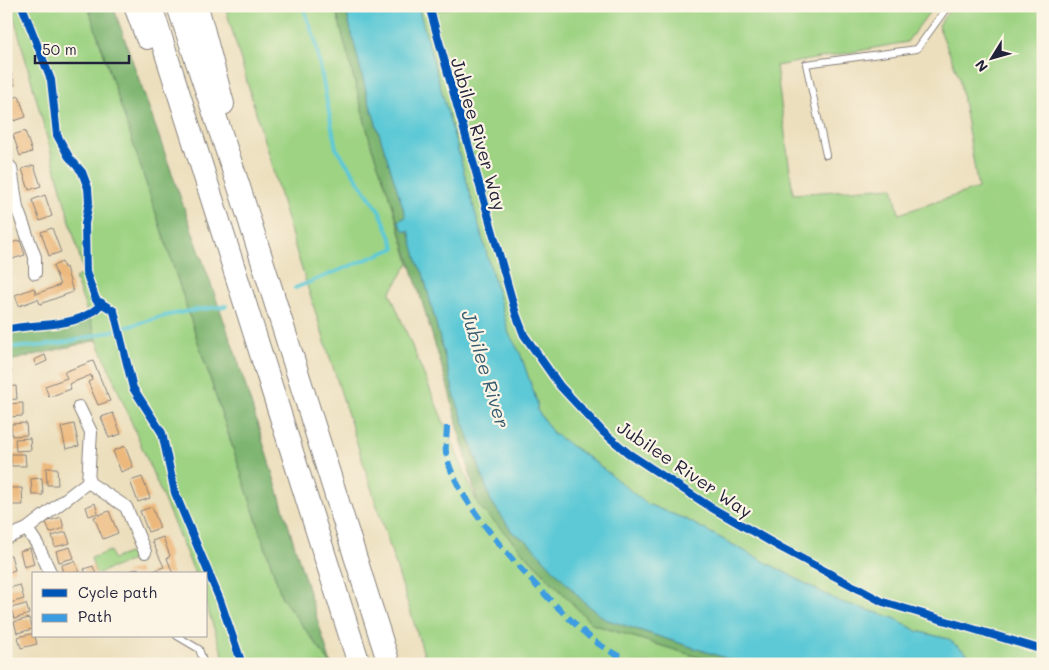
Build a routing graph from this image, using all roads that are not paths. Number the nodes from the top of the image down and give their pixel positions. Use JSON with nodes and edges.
{"nodes":[{"id":1,"x":135,"y":6,"type":"edge"},
{"id":2,"x":151,"y":6,"type":"edge"},
{"id":3,"x":178,"y":6,"type":"edge"},
{"id":4,"x":198,"y":6,"type":"edge"},
{"id":5,"x":948,"y":6,"type":"edge"},
{"id":6,"x":826,"y":155,"type":"dead end"},
{"id":7,"x":6,"y":163,"type":"edge"},
{"id":8,"x":200,"y":166,"type":"junction"},
{"id":9,"x":239,"y":187,"type":"junction"},
{"id":10,"x":35,"y":273,"type":"dead end"},
{"id":11,"x":79,"y":406,"type":"dead end"},
{"id":12,"x":88,"y":482,"type":"junction"},
{"id":13,"x":28,"y":529,"type":"junction"},
{"id":14,"x":7,"y":535,"type":"edge"},
{"id":15,"x":145,"y":552,"type":"dead end"},
{"id":16,"x":50,"y":572,"type":"edge"},
{"id":17,"x":180,"y":638,"type":"edge"},
{"id":18,"x":204,"y":664,"type":"edge"},
{"id":19,"x":359,"y":664,"type":"edge"},
{"id":20,"x":389,"y":664,"type":"edge"}],
"edges":[{"from":1,"to":8,"type":"highway"},
{"from":2,"to":8,"type":"highway"},
{"from":3,"to":9,"type":"highway"},
{"from":4,"to":9,"type":"highway"},
{"from":5,"to":6,"type":"lane"},
{"from":7,"to":10,"type":"street"},
{"from":8,"to":19,"type":"highway"},
{"from":9,"to":20,"type":"highway"},
{"from":11,"to":12,"type":"street"},
{"from":12,"to":13,"type":"street"},
{"from":12,"to":15,"type":"street"},
{"from":13,"to":14,"type":"street"},
{"from":13,"to":16,"type":"street"},
{"from":17,"to":18,"type":"lane"}]}
